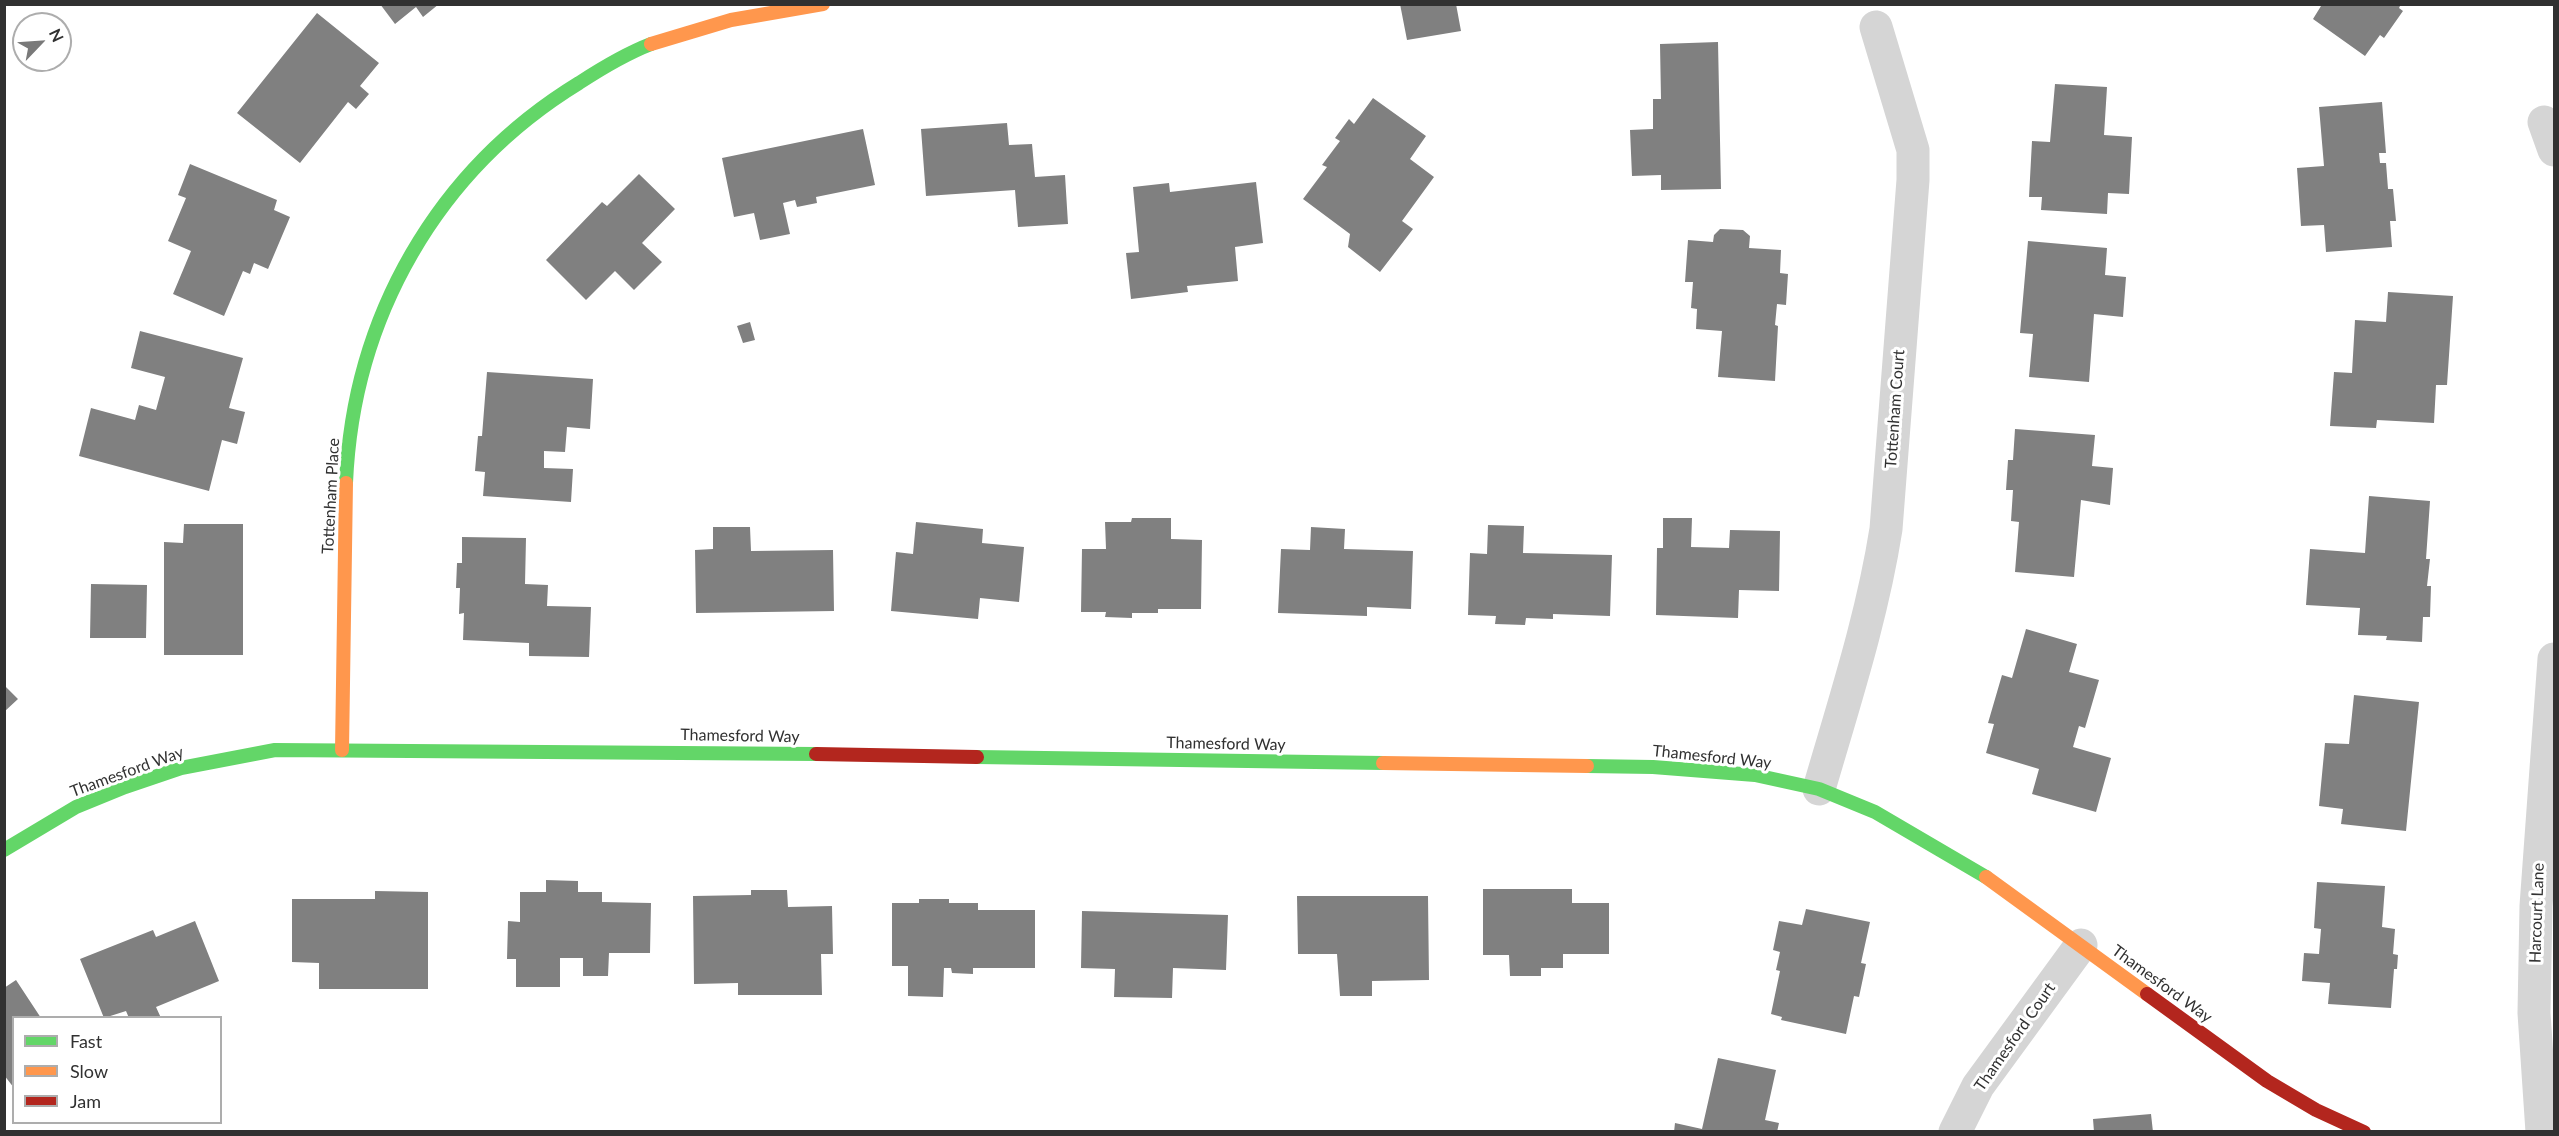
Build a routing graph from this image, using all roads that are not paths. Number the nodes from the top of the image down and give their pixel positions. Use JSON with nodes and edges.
{"nodes":[{"id":1,"x":823,"y":4,"type":"edge"},
{"id":2,"x":1876,"y":27,"type":"dead end"},
{"id":3,"x":2554,"y":659,"type":"edge"},
{"id":4,"x":342,"y":750,"type":"junction"},
{"id":5,"x":1819,"y":789,"type":"junction"},
{"id":6,"x":4,"y":850,"type":"edge"},
{"id":7,"x":2080,"y":945,"type":"junction"},
{"id":8,"x":1955,"y":1131,"type":"edge"},
{"id":9,"x":2364,"y":1131,"type":"edge"},
{"id":10,"x":2542,"y":1131,"type":"edge"}],
"edges":[{"from":1,"to":4,"type":"street","name":"Tottenham Place"},
{"from":2,"to":5,"type":"street","name":"Tottenham Court"},
{"from":3,"to":10,"type":"street","name":"Harcourt Lane"},
{"from":4,"to":5,"type":"street","name":"Thamesford Way"},
{"from":4,"to":6,"type":"street","name":"Thamesford Way"},
{"from":5,"to":7,"type":"street","name":"Thamesford Way"},
{"from":7,"to":8,"type":"street","name":"Thamesford Court"},
{"from":7,"to":9,"type":"street","name":"Thamesford Way"}]}
